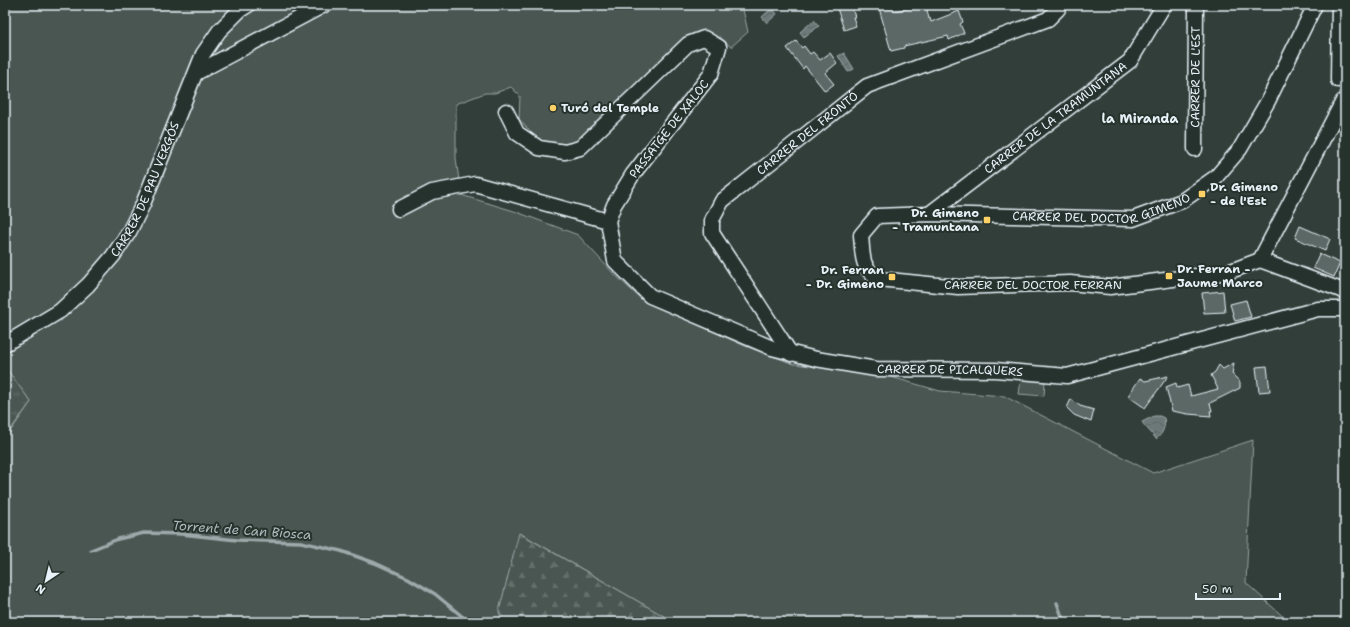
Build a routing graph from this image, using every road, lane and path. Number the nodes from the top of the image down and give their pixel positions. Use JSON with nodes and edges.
{"nodes":[{"id":1,"x":248,"y":5,"type":"edge"},
{"id":2,"x":324,"y":5,"type":"edge"},
{"id":3,"x":1059,"y":5,"type":"edge"},
{"id":4,"x":1164,"y":5,"type":"edge"},
{"id":5,"x":1196,"y":5,"type":"edge"},
{"id":6,"x":1315,"y":5,"type":"edge"},
{"id":7,"x":1339,"y":5,"type":"edge"},
{"id":8,"x":196,"y":73,"type":"junction"},
{"id":9,"x":1342,"y":77,"type":"edge"},
{"id":10,"x":1344,"y":101,"type":"edge"},
{"id":11,"x":506,"y":111,"type":"dead end"},
{"id":12,"x":1195,"y":149,"type":"dead end"},
{"id":13,"x":399,"y":209,"type":"dead end"},
{"id":14,"x":929,"y":214,"type":"junction"},
{"id":15,"x":608,"y":221,"type":"junction"},
{"id":16,"x":861,"y":235,"type":"joint"},
{"id":17,"x":1260,"y":260,"type":"junction"},
{"id":18,"x":1344,"y":289,"type":"edge"},
{"id":19,"x":1344,"y":310,"type":"edge"},
{"id":20,"x":5,"y":344,"type":"edge"},
{"id":21,"x":791,"y":354,"type":"junction"}],
"edges":[{"from":1,"to":8,"type":"street","name":"CARRER DE PAU VERGÓS"},
{"from":2,"to":8,"type":"street"},
{"from":3,"to":21,"type":"street","name":"CARRER DEL FRONTÓ"},
{"from":4,"to":14,"type":"street","name":"CARRER DE LA TRAMUNTANA"},
{"from":5,"to":12,"type":"street","name":"CARRER DE L'EST"},
{"from":6,"to":14,"type":"street","name":"CARRER DEL DOCTOR GIMENO"},
{"from":7,"to":9,"type":"street"},
{"from":8,"to":20,"type":"street","name":"CARRER DE PAU VERGÓS"},
{"from":9,"to":10,"type":"street"},
{"from":10,"to":17,"type":"street"},
{"from":11,"to":15,"type":"street","name":"PASSATGE DE XALOC"},
{"from":13,"to":15,"type":"street"},
{"from":14,"to":16,"type":"street","name":"CARRER DEL DOCTOR GIMENO"},
{"from":15,"to":21,"type":"street","name":"CARRER DE PICALQUERS"},
{"from":16,"to":17,"type":"street","name":"CARRER DEL DOCTOR FERRAN"},
{"from":17,"to":18,"type":"street"},
{"from":18,"to":19,"type":"street"},
{"from":19,"to":21,"type":"street","name":"CARRER DE PICALQUERS"}]}
